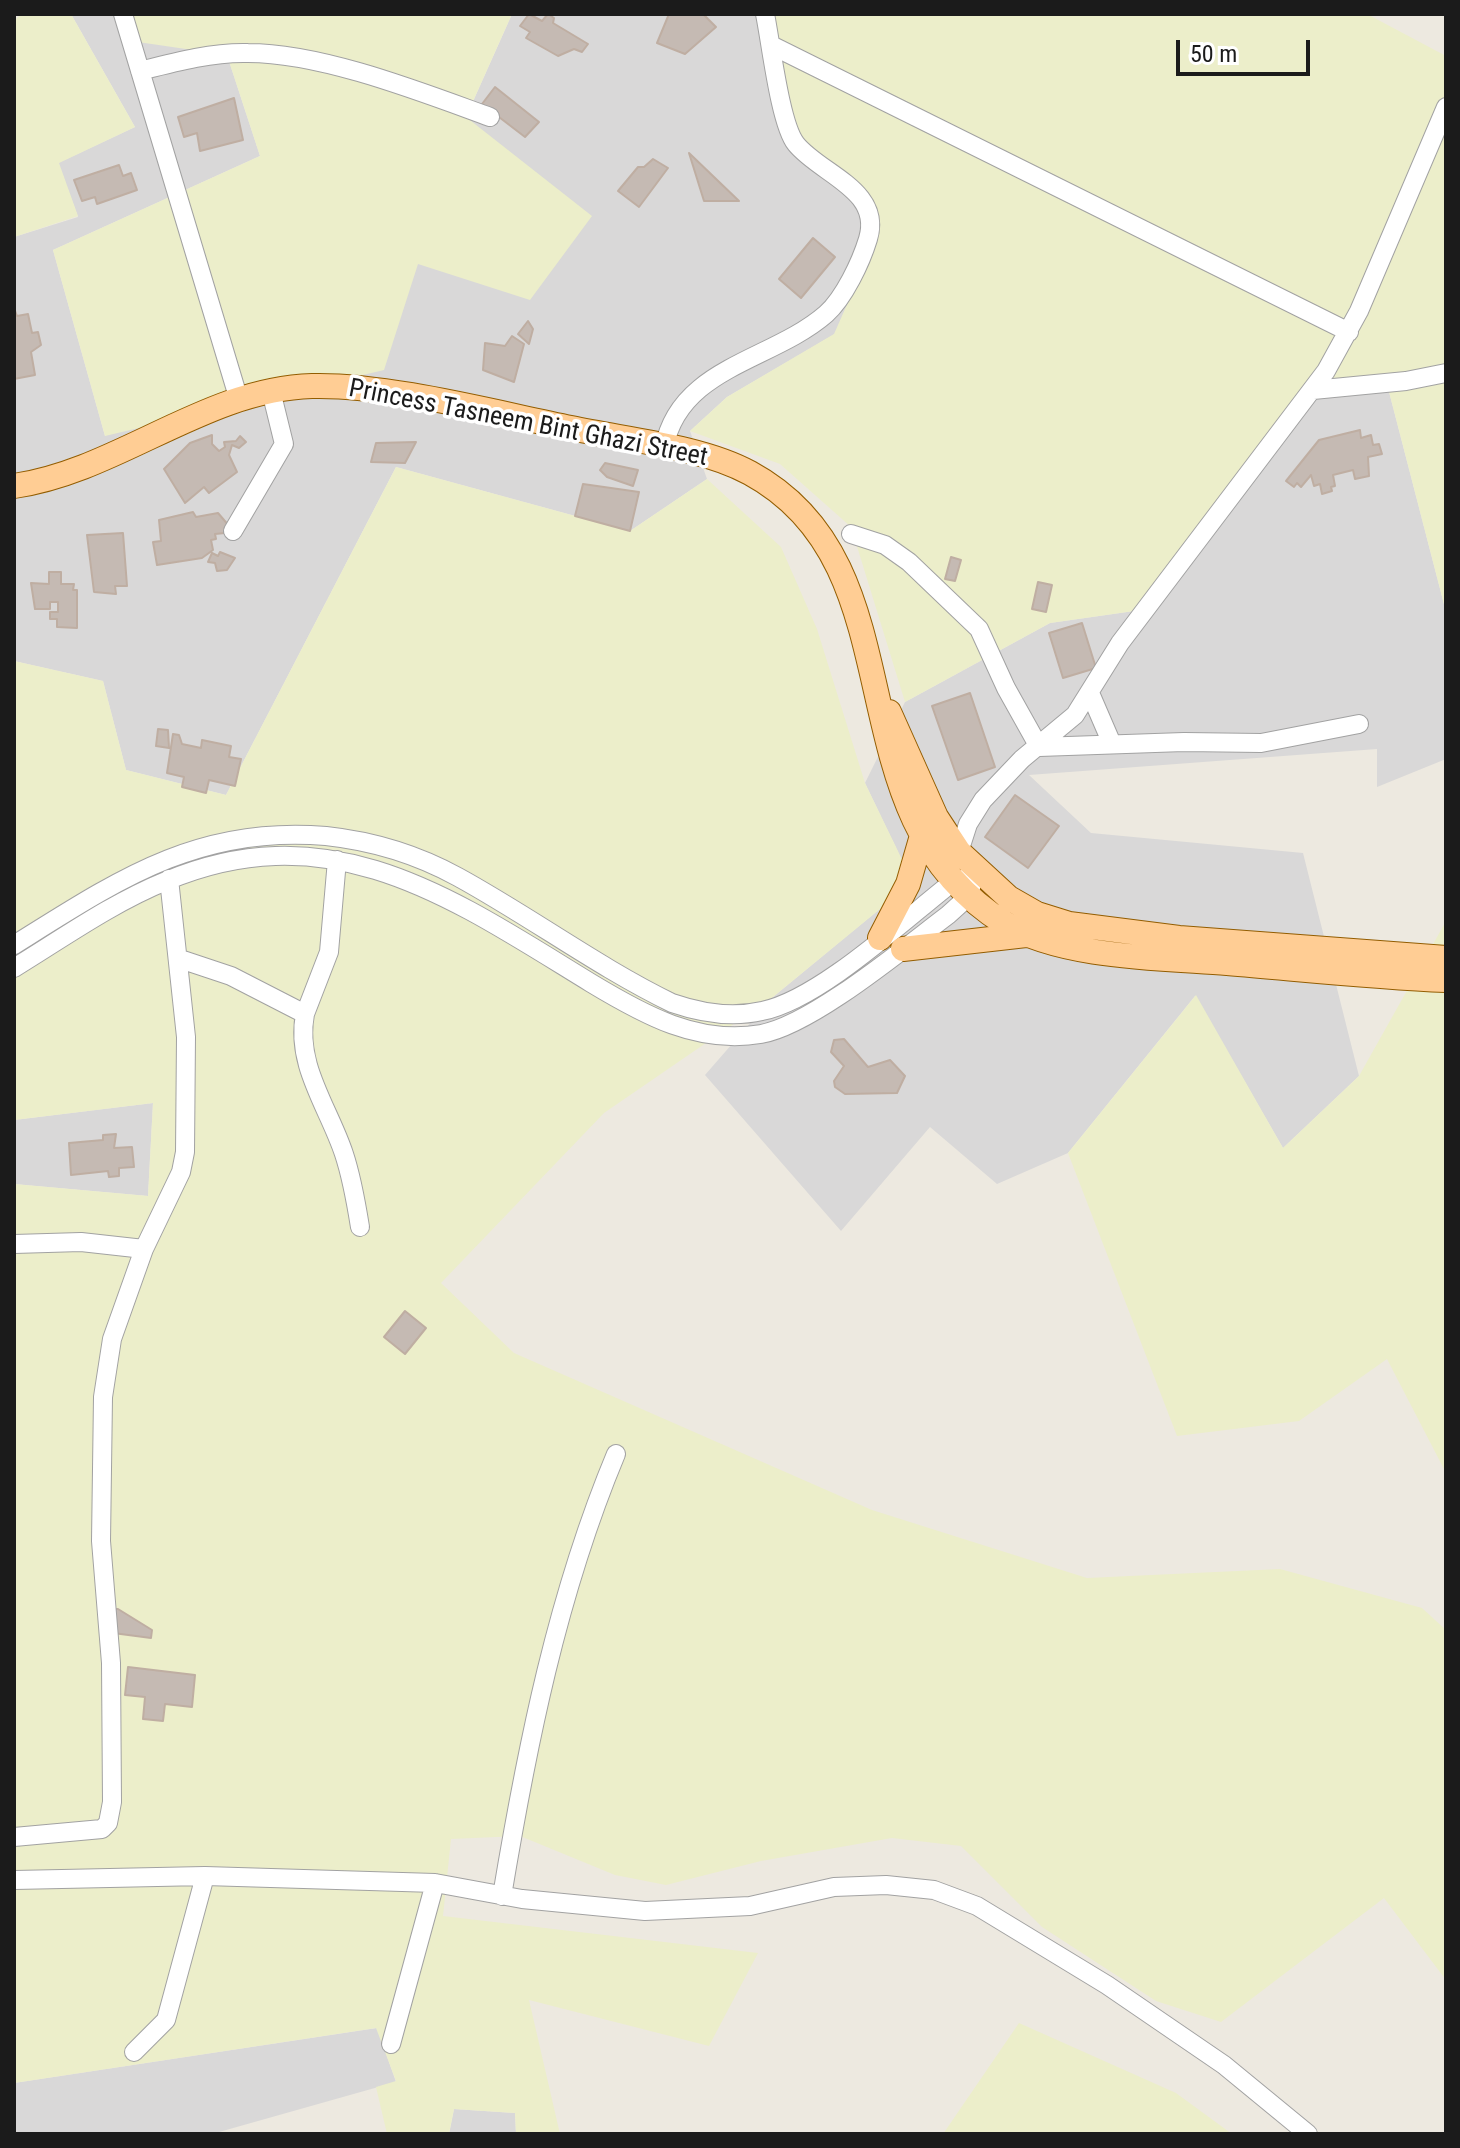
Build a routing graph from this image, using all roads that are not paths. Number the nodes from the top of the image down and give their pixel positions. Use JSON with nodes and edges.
{"nodes":[{"id":1,"x":123,"y":14,"type":"edge"},
{"id":2,"x":765,"y":14,"type":"edge"},
{"id":3,"x":771,"y":45,"type":"junction"},
{"id":4,"x":140,"y":71,"type":"junction"},
{"id":5,"x":1446,"y":107,"type":"edge"},
{"id":6,"x":490,"y":117,"type":"dead end"},
{"id":7,"x":1349,"y":332,"type":"junction"},
{"id":8,"x":1446,"y":373,"type":"edge"},
{"id":9,"x":1313,"y":390,"type":"junction"},
{"id":10,"x":271,"y":391,"type":"junction"},
{"id":11,"x":239,"y":400,"type":"junction"},
{"id":12,"x":664,"y":448,"type":"junction"},
{"id":13,"x":14,"y":486,"type":"edge"},
{"id":14,"x":233,"y":531,"type":"dead end"},
{"id":15,"x":851,"y":534,"type":"dead end"},
{"id":16,"x":878,"y":690,"type":"junction"},
{"id":17,"x":1090,"y":693,"type":"junction"},
{"id":18,"x":1359,"y":724,"type":"dead end"},
{"id":19,"x":1112,"y":744,"type":"junction"},
{"id":20,"x":1039,"y":747,"type":"junction"},
{"id":21,"x":921,"y":839,"type":"junction"},
{"id":22,"x":959,"y":852,"type":"junction"},
{"id":23,"x":337,"y":860,"type":"junction"},
{"id":24,"x":169,"y":879,"type":"junction"},
{"id":25,"x":971,"y":884,"type":"junction"},
{"id":26,"x":1026,"y":935,"type":"junction"},
{"id":27,"x":880,"y":938,"type":"junction"},
{"id":28,"x":14,"y":945,"type":"edge"},
{"id":29,"x":903,"y":949,"type":"junction"},
{"id":30,"x":1446,"y":958,"type":"edge"},
{"id":31,"x":180,"y":959,"type":"junction"},
{"id":32,"x":14,"y":968,"type":"edge"},
{"id":33,"x":1446,"y":980,"type":"edge"},
{"id":34,"x":305,"y":1014,"type":"junction"},
{"id":35,"x":360,"y":1227,"type":"dead end"},
{"id":36,"x":14,"y":1244,"type":"edge"},
{"id":37,"x":144,"y":1249,"type":"junction"},
{"id":38,"x":616,"y":1454,"type":"dead end"},
{"id":39,"x":14,"y":1837,"type":"edge"},
{"id":40,"x":205,"y":1876,"type":"junction"},
{"id":41,"x":14,"y":1880,"type":"edge"},
{"id":42,"x":435,"y":1883,"type":"junction"},
{"id":43,"x":502,"y":1896,"type":"junction"},
{"id":44,"x":391,"y":2044,"type":"dead end"},
{"id":45,"x":134,"y":2052,"type":"dead end"},
{"id":46,"x":1308,"y":2134,"type":"edge"}],
"edges":[{"from":1,"to":4,"type":"street"},
{"from":2,"to":3,"type":"street"},
{"from":3,"to":7,"type":"street"},
{"from":3,"to":12,"type":"street"},
{"from":4,"to":6,"type":"street"},
{"from":4,"to":11,"type":"street"},
{"from":5,"to":7,"type":"street"},
{"from":7,"to":9,"type":"street"},
{"from":8,"to":9,"type":"street"},
{"from":9,"to":17,"type":"street"},
{"from":10,"to":11,"type":"main road","name":"Princess Tasneem Bint Ghazi Street"},
{"from":10,"to":12,"type":"main road","name":"Princess Tasneem Bint Ghazi Street"},
{"from":10,"to":14,"type":"street"},
{"from":11,"to":13,"type":"main road","name":"Princess Tasneem Bint Ghazi Street"},
{"from":12,"to":16,"type":"main road","name":"Princess Tasneem Bint Ghazi Street"},
{"from":15,"to":20,"type":"street"},
{"from":16,"to":21,"type":"main road","name":"Princess Tasneem Bint Ghazi Street"},
{"from":16,"to":22,"type":"main road","name":"Princess Tasneem Bint Ghazi Street"},
{"from":17,"to":19,"type":"street"},
{"from":17,"to":20,"type":"street"},
{"from":18,"to":19,"type":"street"},
{"from":19,"to":20,"type":"street"},
{"from":20,"to":22,"type":"street"},
{"from":21,"to":25,"type":"main road","name":"Princess Tasneem Bint Ghazi Street"},
{"from":21,"to":27,"type":"main road"},
{"from":22,"to":25,"type":"main road","name":"Princess Tasneem Bint Ghazi Street"},
{"from":23,"to":24,"type":"street"},
{"from":23,"to":29,"type":"street"},
{"from":23,"to":34,"type":"street"},
{"from":24,"to":31,"type":"street"},
{"from":24,"to":32,"type":"street"},
{"from":25,"to":26,"type":"main road","name":"Princess Tasneem Bint Ghazi Street"},
{"from":25,"to":27,"type":"street"},
{"from":25,"to":29,"type":"street"},
{"from":25,"to":30,"type":"main road","name":"Princess Tasneem Bint Ghazi Street"},
{"from":26,"to":29,"type":"main road"},
{"from":26,"to":33,"type":"main road","name":"Princess Tasneem Bint Ghazi Street"},
{"from":27,"to":28,"type":"street"},
{"from":31,"to":34,"type":"street"},
{"from":31,"to":37,"type":"street"},
{"from":34,"to":35,"type":"street"},
{"from":36,"to":37,"type":"street"},
{"from":37,"to":39,"type":"street"},
{"from":38,"to":43,"type":"street"},
{"from":40,"to":41,"type":"street"},
{"from":40,"to":42,"type":"street"},
{"from":40,"to":45,"type":"street"},
{"from":42,"to":43,"type":"street"},
{"from":42,"to":44,"type":"street"},
{"from":43,"to":46,"type":"street"}]}
